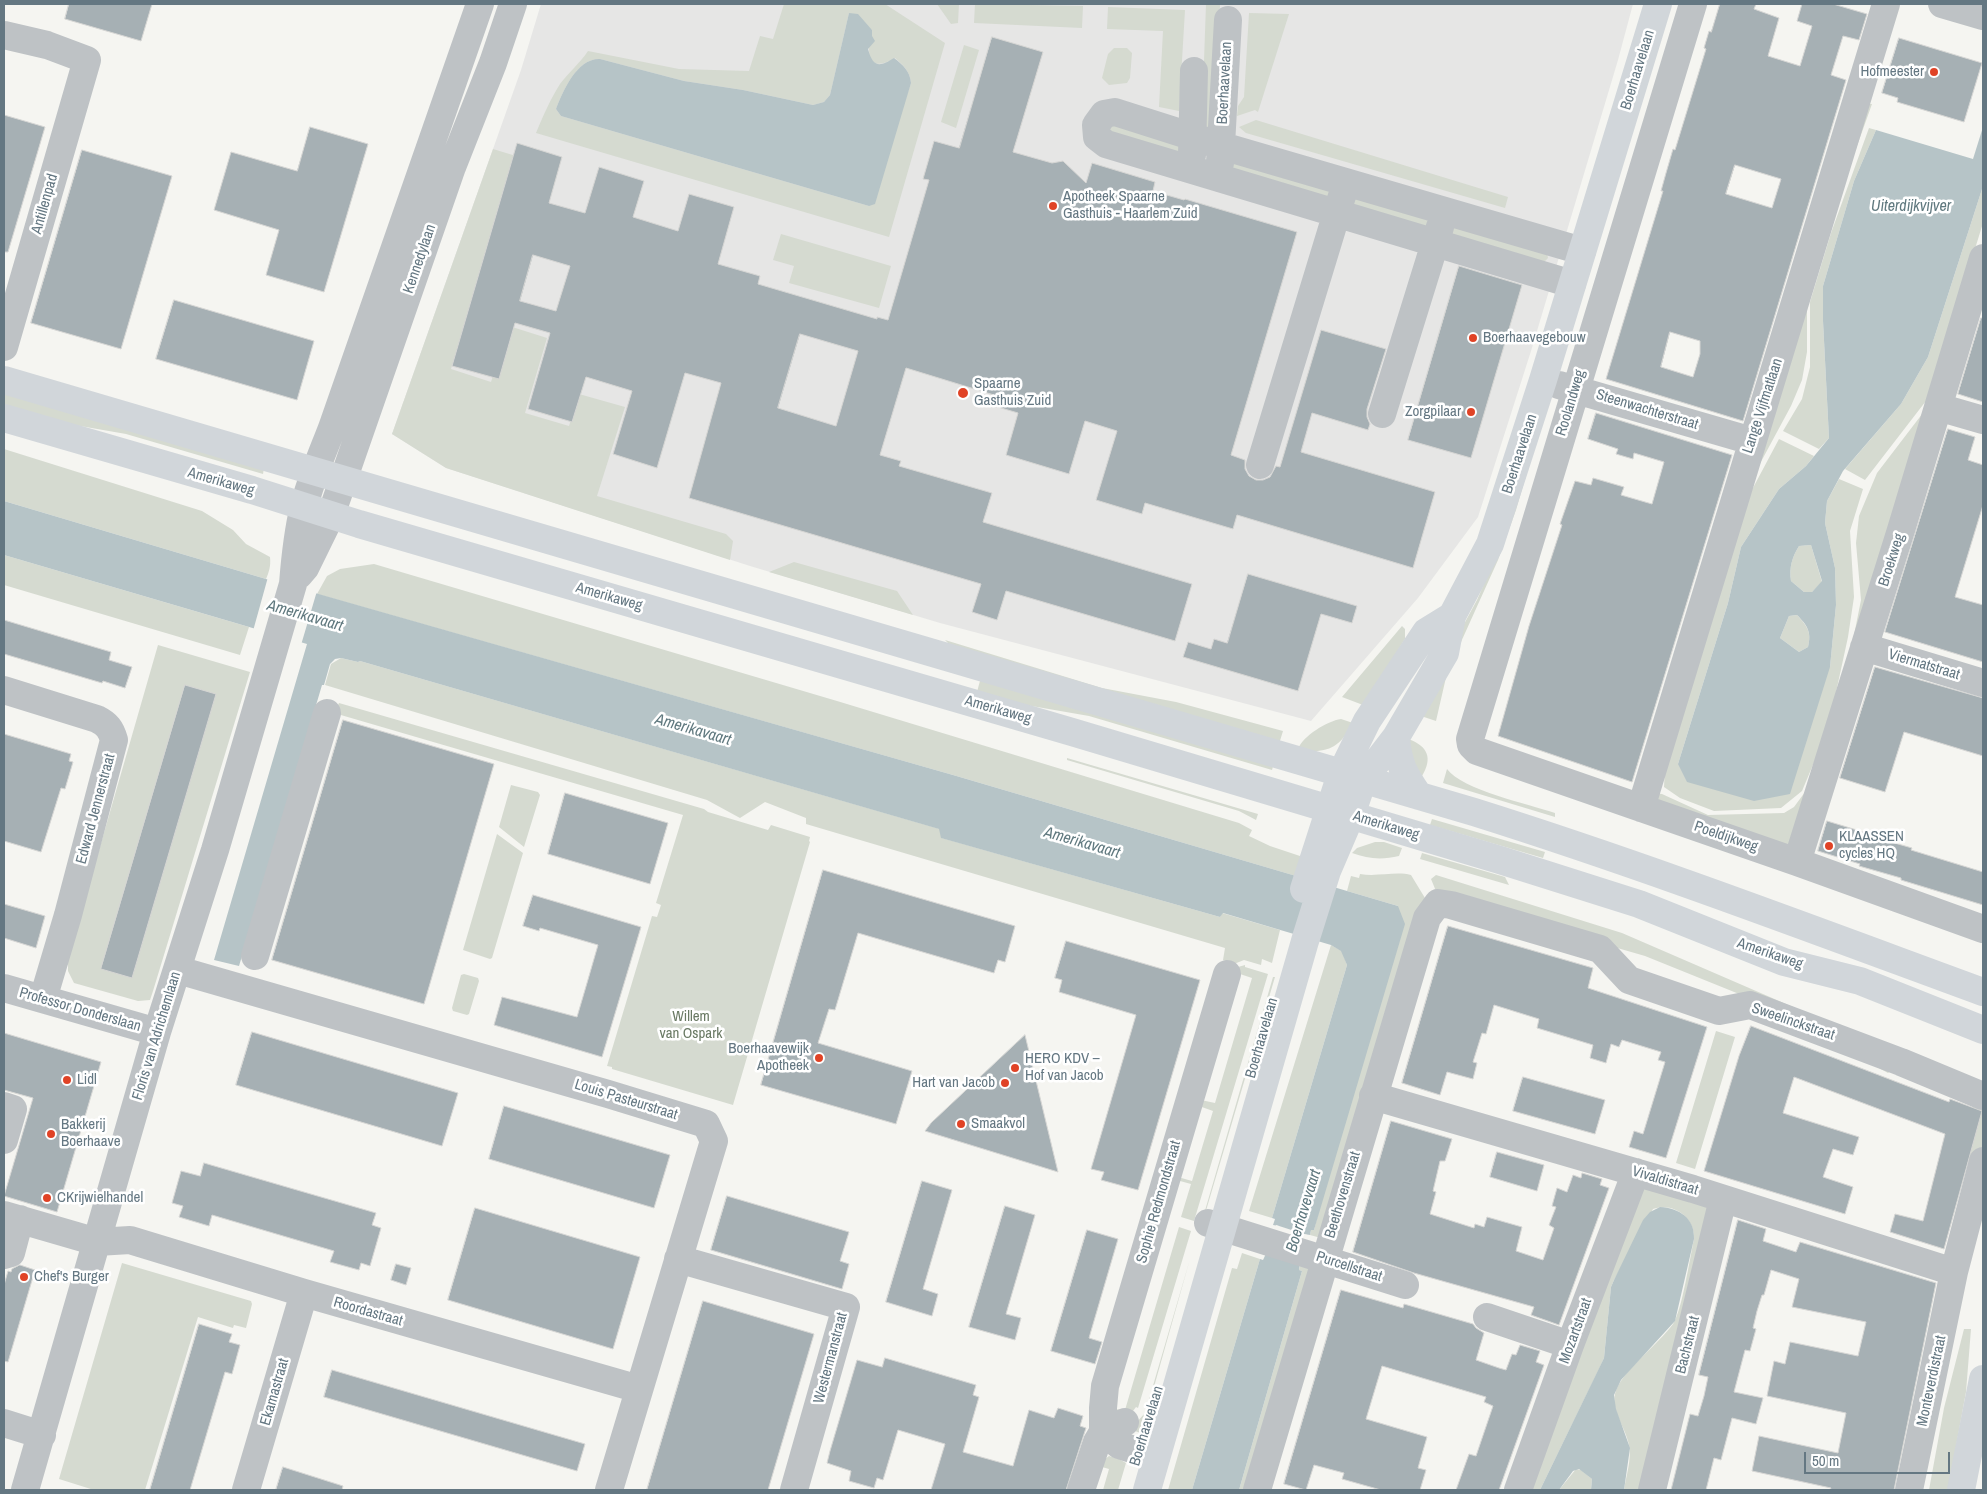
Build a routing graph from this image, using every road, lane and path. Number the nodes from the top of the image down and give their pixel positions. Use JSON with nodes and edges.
{"nodes":[{"id":1,"x":480,"y":4,"type":"edge"},
{"id":2,"x":513,"y":4,"type":"edge"},
{"id":3,"x":1658,"y":4,"type":"edge"},
{"id":4,"x":1693,"y":4,"type":"edge"},
{"id":5,"x":1886,"y":4,"type":"edge"},
{"id":6,"x":1942,"y":4,"type":"edge"},
{"id":7,"x":1983,"y":16,"type":"edge"},
{"id":8,"x":1228,"y":20,"type":"dead end"},
{"id":9,"x":8,"y":35,"type":"edge"},
{"id":10,"x":1194,"y":71,"type":"dead end"},
{"id":11,"x":1192,"y":137,"type":"junction"},
{"id":12,"x":1222,"y":146,"type":"junction"},
{"id":13,"x":1191,"y":169,"type":"junction"},
{"id":14,"x":1219,"y":178,"type":"junction"},
{"id":15,"x":1346,"y":182,"type":"junction"},
{"id":16,"x":1444,"y":211,"type":"junction"},
{"id":17,"x":1337,"y":214,"type":"junction"},
{"id":18,"x":1434,"y":243,"type":"junction"},
{"id":19,"x":1582,"y":251,"type":"junction"},
{"id":20,"x":1983,"y":258,"type":"edge"},
{"id":21,"x":1572,"y":284,"type":"junction"},
{"id":22,"x":4,"y":347,"type":"edge"},
{"id":23,"x":4,"y":380,"type":"edge"},
{"id":24,"x":1543,"y":380,"type":"junction"},
{"id":25,"x":1576,"y":389,"type":"junction"},
{"id":26,"x":1938,"y":407,"type":"junction"},
{"id":27,"x":1382,"y":414,"type":"dead end"},
{"id":28,"x":4,"y":418,"type":"edge"},
{"id":29,"x":1983,"y":420,"type":"edge"},
{"id":30,"x":1752,"y":441,"type":"junction"},
{"id":31,"x":1260,"y":465,"type":"dead end"},
{"id":32,"x":315,"y":471,"type":"junction"},
{"id":33,"x":343,"y":480,"type":"junction"},
{"id":34,"x":304,"y":507,"type":"junction"},
{"id":35,"x":331,"y":515,"type":"junction"},
{"id":36,"x":293,"y":584,"type":"junction"},
{"id":37,"x":1452,"y":616,"type":"junction"},
{"id":38,"x":1864,"y":646,"type":"junction"},
{"id":39,"x":1983,"y":683,"type":"edge"},
{"id":40,"x":4,"y":690,"type":"edge"},
{"id":41,"x":327,"y":713,"type":"dead end"},
{"id":42,"x":1396,"y":737,"type":"junction"},
{"id":43,"x":1471,"y":745,"type":"joint"},
{"id":44,"x":1352,"y":777,"type":"junction"},
{"id":45,"x":1418,"y":796,"type":"junction"},
{"id":46,"x":1641,"y":808,"type":"junction"},
{"id":47,"x":1340,"y":812,"type":"junction"},
{"id":48,"x":1798,"y":862,"type":"junction"},
{"id":49,"x":1438,"y":903,"type":"joint"},
{"id":50,"x":1983,"y":929,"type":"edge"},
{"id":51,"x":255,"y":956,"type":"dead end"},
{"id":52,"x":178,"y":970,"type":"junction"},
{"id":53,"x":1227,"y":974,"type":"dead end"},
{"id":54,"x":4,"y":988,"type":"edge"},
{"id":55,"x":1983,"y":992,"type":"edge"},
{"id":56,"x":43,"y":999,"type":"junction"},
{"id":57,"x":157,"y":1032,"type":"junction"},
{"id":58,"x":1980,"y":1032,"type":"edge"},
{"id":59,"x":1373,"y":1096,"type":"junction"},
{"id":60,"x":1983,"y":1096,"type":"edge"},
{"id":61,"x":4,"y":1106,"type":"edge"},
{"id":62,"x":4,"y":1140,"type":"edge"},
{"id":63,"x":1983,"y":1161,"type":"edge"},
{"id":64,"x":1636,"y":1172,"type":"junction"},
{"id":65,"x":1723,"y":1199,"type":"junction"},
{"id":66,"x":12,"y":1217,"type":"edge"},
{"id":67,"x":1216,"y":1225,"type":"junction"},
{"id":68,"x":97,"y":1242,"type":"junction"},
{"id":69,"x":4,"y":1255,"type":"edge"},
{"id":70,"x":1313,"y":1255,"type":"junction"},
{"id":71,"x":678,"y":1259,"type":"junction"},
{"id":72,"x":1954,"y":1272,"type":"junction"},
{"id":73,"x":1405,"y":1284,"type":"dead end"},
{"id":74,"x":304,"y":1293,"type":"junction"},
{"id":75,"x":1488,"y":1317,"type":"dead end"},
{"id":76,"x":1570,"y":1345,"type":"junction"},
{"id":77,"x":1983,"y":1379,"type":"edge"},
{"id":78,"x":639,"y":1389,"type":"junction"},
{"id":79,"x":4,"y":1423,"type":"edge"},
{"id":80,"x":1114,"y":1427,"type":"junction"},
{"id":81,"x":42,"y":1435,"type":"junction"},
{"id":82,"x":1148,"y":1454,"type":"junction"},
{"id":83,"x":25,"y":1490,"type":"edge"},
{"id":84,"x":246,"y":1490,"type":"edge"},
{"id":85,"x":609,"y":1490,"type":"edge"},
{"id":86,"x":795,"y":1490,"type":"edge"},
{"id":87,"x":1081,"y":1490,"type":"edge"},
{"id":88,"x":1128,"y":1490,"type":"edge"},
{"id":89,"x":1147,"y":1490,"type":"edge"},
{"id":90,"x":1258,"y":1490,"type":"edge"},
{"id":91,"x":1518,"y":1490,"type":"edge"},
{"id":92,"x":1652,"y":1490,"type":"edge"},
{"id":93,"x":1909,"y":1490,"type":"edge"},
{"id":94,"x":1961,"y":1490,"type":"edge"}],
"edges":[{"from":1,"to":32,"type":"street","name":"Kennedylaan"},
{"from":2,"to":33,"type":"street","name":"Kennedylaan"},
{"from":3,"to":19,"type":"main road","name":"Boerhaavelaan"},
{"from":4,"to":25,"type":"street","name":"Roolandweg"},
{"from":5,"to":30,"type":"street","name":"Lange Vijfmatlaan"},
{"from":6,"to":7,"type":"street"},
{"from":8,"to":12,"type":"street","name":"Boerhaavelaan"},
{"from":9,"to":22,"type":"street","name":"Antillenpad"},
{"from":10,"to":11,"type":"street","name":"Boerhaavelaan"},
{"from":11,"to":12,"type":"street","name":"Boerhaavelaan"},
{"from":11,"to":13,"type":"street","name":"Boerhaavelaan"},
{"from":11,"to":13,"type":"street","name":"Boerhaavelaan"},
{"from":12,"to":14,"type":"street","name":"Boerhaavelaan"},
{"from":12,"to":15,"type":"street","name":"Boerhaavelaan"},
{"from":13,"to":14,"type":"street","name":"Boerhaavelaan"},
{"from":14,"to":17,"type":"street","name":"Boerhaavelaan"},
{"from":15,"to":16,"type":"street","name":"Boerhaavelaan"},
{"from":15,"to":17,"type":"street"},
{"from":16,"to":18,"type":"street"},
{"from":16,"to":19,"type":"street","name":"Boerhaavelaan"},
{"from":17,"to":18,"type":"street","name":"Boerhaavelaan"},
{"from":17,"to":31,"type":"street"},
{"from":18,"to":21,"type":"street","name":"Boerhaavelaan"},
{"from":18,"to":27,"type":"street"},
{"from":19,"to":21,"type":"main road","name":"Boerhaavelaan"},
{"from":20,"to":26,"type":"street","name":"Broekweg"},
{"from":21,"to":24,"type":"main road","name":"Boerhaavelaan"},
{"from":23,"to":32,"type":"main road"},
{"from":24,"to":25,"type":"street","name":"Steenwachterstraat"},
{"from":24,"to":37,"type":"main road","name":"Boerhaavelaan"},
{"from":25,"to":30,"type":"street","name":"Steenwachterstraat"},
{"from":25,"to":43,"type":"street","name":"Roolandweg"},
{"from":26,"to":29,"type":"street"},
{"from":26,"to":38,"type":"street","name":"Broekweg"},
{"from":28,"to":34,"type":"main road","name":"Amerikaweg"},
{"from":30,"to":46,"type":"street","name":"Lange Vijfmatlaan"},
{"from":32,"to":33,"type":"main road"},
{"from":32,"to":34,"type":"street","name":"Kennedylaan"},
{"from":33,"to":35,"type":"street","name":"Kennedylaan"},
{"from":33,"to":44,"type":"main road"},
{"from":34,"to":35,"type":"main road","name":"Amerikaweg"},
{"from":34,"to":36,"type":"street","name":"Floris van Adrichemlaan"},
{"from":35,"to":36,"type":"street","name":"Floris van Adrichemlaan"},
{"from":35,"to":47,"type":"main road","name":"Amerikaweg"},
{"from":36,"to":52,"type":"street","name":"Floris van Adrichemlaan"},
{"from":37,"to":42,"type":"main road","name":"Boerhaavelaan"},
{"from":37,"to":44,"type":"main road","name":"Boerhaavelaan"},
{"from":38,"to":39,"type":"street","name":"Viermatstraat"},
{"from":38,"to":48,"type":"street","name":"Broekweg"},
{"from":40,"to":56,"type":"street","name":"Edward Jennerstraat"},
{"from":41,"to":51,"type":"street"},
{"from":42,"to":44,"type":"main road","name":"Boerhaavelaan"},
{"from":42,"to":45,"type":"main road"},
{"from":43,"to":46,"type":"street","name":"Poeldijkweg"},
{"from":44,"to":45,"type":"main road"},
{"from":44,"to":47,"type":"main road","name":"Boerhaavelaan"},
{"from":45,"to":55,"type":"main road"},
{"from":46,"to":48,"type":"street","name":"Poeldijkweg"},
{"from":47,"to":58,"type":"main road","name":"Amerikaweg"},
{"from":47,"to":67,"type":"main road","name":"Boerhaavelaan"},
{"from":48,"to":50,"type":"street","name":"Poeldijkweg"},
{"from":49,"to":59,"type":"street","name":"Beethovenstraat"},
{"from":49,"to":60,"type":"street","name":"Sweelinckstraat"},
{"from":52,"to":57,"type":"street","name":"Floris van Adrichemlaan"},
{"from":52,"to":71,"type":"street","name":"Louis Pasteurstraat"},
{"from":53,"to":80,"type":"street","name":"Sophie Redmondstraat"},
{"from":54,"to":56,"type":"street","name":"Professor Donderslaan"},
{"from":56,"to":57,"type":"street","name":"Professor Donderslaan"},
{"from":57,"to":68,"type":"street","name":"Floris van Adrichemlaan"},
{"from":59,"to":64,"type":"street","name":"Vivaldistraat"},
{"from":59,"to":70,"type":"street","name":"Beethovenstraat"},
{"from":61,"to":62,"type":"street"},
{"from":63,"to":72,"type":"street"},
{"from":64,"to":65,"type":"street","name":"Vivaldistraat"},
{"from":64,"to":76,"type":"street","name":"Mozartstraat"},
{"from":65,"to":72,"type":"street","name":"Vivaldistraat"},
{"from":65,"to":92,"type":"street","name":"Bachstraat"},
{"from":66,"to":68,"type":"street"},
{"from":66,"to":69,"type":"street"},
{"from":67,"to":70,"type":"street","name":"Purcellstraat"},
{"from":67,"to":82,"type":"main road","name":"Boerhaavelaan"},
{"from":68,"to":74,"type":"street","name":"Roordastraat"},
{"from":68,"to":81,"type":"street","name":"Floris van Adrichemlaan"},
{"from":70,"to":73,"type":"street","name":"Purcellstraat"},
{"from":70,"to":90,"type":"street","name":"Beethovenstraat"},
{"from":71,"to":78,"type":"street","name":"Louis Pasteurstraat"},
{"from":71,"to":86,"type":"street","name":"Westermanstraat"},
{"from":72,"to":93,"type":"street","name":"Monteverdistraat"},
{"from":74,"to":78,"type":"street","name":"Roordastraat"},
{"from":74,"to":84,"type":"street","name":"Ekamastraat"},
{"from":75,"to":76,"type":"street"},
{"from":76,"to":91,"type":"street","name":"Mozartstraat"},
{"from":77,"to":94,"type":"main road"},
{"from":78,"to":85,"type":"street","name":"Louis Pasteurstraat"},
{"from":79,"to":81,"type":"street"},
{"from":80,"to":82,"type":"street"},
{"from":80,"to":87,"type":"street"},
{"from":81,"to":83,"type":"street","name":"Floris van Adrichemlaan"},
{"from":82,"to":88,"type":"main road","name":"Boerhaavelaan"},
{"from":82,"to":89,"type":"main road","name":"Boerhaavelaan"}]}
